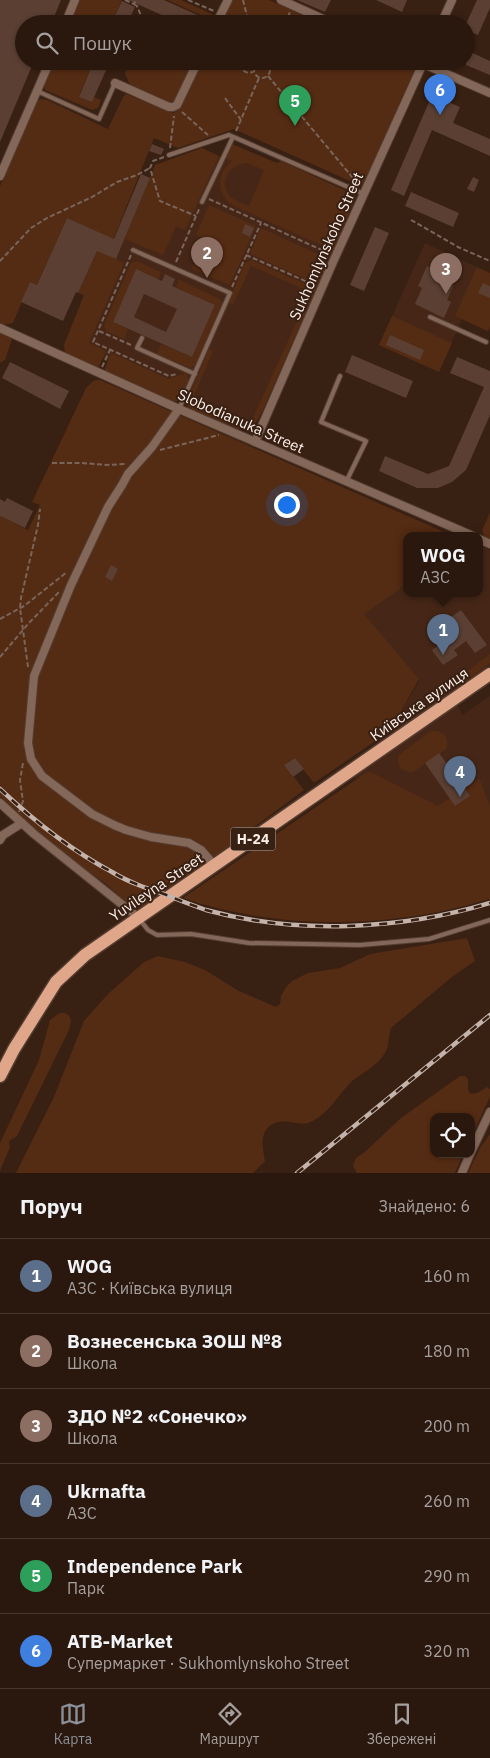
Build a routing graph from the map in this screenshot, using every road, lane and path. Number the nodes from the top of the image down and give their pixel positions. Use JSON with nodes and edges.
{"nodes":[{"id":1,"x":76,"y":0,"type":"edge"},
{"id":2,"x":125,"y":0,"type":"edge"},
{"id":3,"x":136,"y":0,"type":"edge"},
{"id":4,"x":188,"y":0,"type":"edge"},
{"id":5,"x":228,"y":0,"type":"edge"},
{"id":6,"x":243,"y":0,"type":"edge"},
{"id":7,"x":280,"y":0,"type":"edge"},
{"id":8,"x":452,"y":0,"type":"edge"},
{"id":9,"x":134,"y":4,"type":"junction"},
{"id":10,"x":293,"y":6,"type":"junction"},
{"id":11,"x":221,"y":14,"type":"joint"},
{"id":12,"x":69,"y":15,"type":"edge"},
{"id":13,"x":141,"y":15,"type":"edge"},
{"id":14,"x":247,"y":15,"type":"edge"},
{"id":15,"x":289,"y":15,"type":"edge"},
{"id":16,"x":314,"y":15,"type":"edge"},
{"id":17,"x":445,"y":15,"type":"edge"},
{"id":18,"x":46,"y":70,"type":"edge"},
{"id":19,"x":193,"y":70,"type":"edge"},
{"id":20,"x":242,"y":70,"type":"edge"},
{"id":21,"x":270,"y":70,"type":"edge"},
{"id":22,"x":418,"y":70,"type":"edge"},
{"id":23,"x":440,"y":70,"type":"edge"},
{"id":24,"x":254,"y":72,"type":"joint"},
{"id":25,"x":268,"y":76,"type":"junction"},
{"id":26,"x":259,"y":78,"type":"junction"},
{"id":27,"x":115,"y":83,"type":"joint"},
{"id":28,"x":37,"y":91,"type":"junction"},
{"id":29,"x":490,"y":93,"type":"edge"},
{"id":30,"x":225,"y":98,"type":"dead end"},
{"id":31,"x":175,"y":106,"type":"junction"},
{"id":32,"x":240,"y":120,"type":"junction"},
{"id":33,"x":233,"y":137,"type":"junction"},
{"id":34,"x":214,"y":140,"type":"junction"},
{"id":35,"x":169,"y":155,"type":"junction"},
{"id":36,"x":150,"y":168,"type":"junction"},
{"id":37,"x":0,"y":176,"type":"edge"},
{"id":38,"x":364,"y":194,"type":"junction"},
{"id":39,"x":204,"y":198,"type":"junction"},
{"id":40,"x":202,"y":202,"type":"joint"},
{"id":41,"x":196,"y":216,"type":"junction"},
{"id":42,"x":411,"y":220,"type":"dead end"},
{"id":43,"x":260,"y":223,"type":"junction"},
{"id":44,"x":133,"y":250,"type":"joint"},
{"id":45,"x":246,"y":255,"type":"junction"},
{"id":46,"x":322,"y":257,"type":"junction"},
{"id":47,"x":326,"y":259,"type":"dead end"},
{"id":48,"x":0,"y":261,"type":"edge"},
{"id":49,"x":490,"y":261,"type":"edge"},
{"id":50,"x":173,"y":268,"type":"junction"},
{"id":51,"x":230,"y":293,"type":"junction"},
{"id":52,"x":430,"y":316,"type":"dead end"},
{"id":53,"x":0,"y":328,"type":"edge"},
{"id":54,"x":98,"y":330,"type":"junction"},
{"id":55,"x":142,"y":338,"type":"dead end"},
{"id":56,"x":486,"y":342,"type":"dead end"},
{"id":57,"x":138,"y":348,"type":"junction"},
{"id":58,"x":110,"y":350,"type":"junction"},
{"id":59,"x":99,"y":374,"type":"junction"},
{"id":60,"x":195,"y":374,"type":"junction"},
{"id":61,"x":170,"y":376,"type":"dead end"},
{"id":62,"x":340,"y":376,"type":"dead end"},
{"id":63,"x":179,"y":409,"type":"junction"},
{"id":64,"x":231,"y":432,"type":"junction"},
{"id":65,"x":255,"y":442,"type":"junction"},
{"id":66,"x":147,"y":454,"type":"junction"},
{"id":67,"x":138,"y":462,"type":"junction"},
{"id":68,"x":52,"y":463,"type":"dead end"},
{"id":69,"x":346,"y":482,"type":"junction"},
{"id":70,"x":40,"y":509,"type":"dead end"},
{"id":71,"x":464,"y":532,"type":"edge"},
{"id":72,"x":68,"y":571,"type":"dead end"},
{"id":73,"x":62,"y":589,"type":"dead end"},
{"id":74,"x":20,"y":608,"type":"junction"},
{"id":75,"x":0,"y":620,"type":"edge"},
{"id":76,"x":23,"y":629,"type":"junction"},
{"id":77,"x":0,"y":657,"type":"edge"},
{"id":78,"x":29,"y":673,"type":"dead end"},
{"id":79,"x":490,"y":674,"type":"edge"},
{"id":80,"x":24,"y":760,"type":"dead end"},
{"id":81,"x":367,"y":760,"type":"joint"},
{"id":82,"x":0,"y":803,"type":"edge"},
{"id":83,"x":19,"y":820,"type":"junction"},
{"id":84,"x":0,"y":840,"type":"edge"},
{"id":85,"x":215,"y":866,"type":"junction"},
{"id":86,"x":139,"y":918,"type":"junction"},
{"id":87,"x":490,"y":920,"type":"edge"},
{"id":88,"x":0,"y":1076,"type":"edge"},
{"id":89,"x":490,"y":1112,"type":"edge"},
{"id":90,"x":475,"y":1144,"type":"edge"},
{"id":91,"x":469,"y":1158,"type":"edge"},
{"id":92,"x":462,"y":1173,"type":"edge"}],
"edges":[{"from":1,"to":12,"type":"street"},
{"from":2,"to":9,"type":"path"},
{"from":3,"to":9,"type":"path"},
{"from":4,"to":11,"type":"path"},
{"from":5,"to":11,"type":"street"},
{"from":6,"to":14,"type":"path"},
{"from":7,"to":10,"type":"street"},
{"from":8,"to":17,"type":"street"},
{"from":9,"to":13,"type":"path"},
{"from":10,"to":15,"type":"path"},
{"from":10,"to":16,"type":"street"},
{"from":18,"to":28,"type":"street"},
{"from":19,"to":31,"type":"street"},
{"from":20,"to":24,"type":"path"},
{"from":21,"to":25,"type":"path"},
{"from":22,"to":38,"type":"street","name":"Sukhomlynskoho Street"},
{"from":23,"to":29,"type":"street"},
{"from":24,"to":26,"type":"path"},
{"from":25,"to":26,"type":"path"},
{"from":25,"to":38,"type":"path"},
{"from":26,"to":32,"type":"path"},
{"from":27,"to":28,"type":"lane"},
{"from":27,"to":31,"type":"street"},
{"from":28,"to":37,"type":"street"},
{"from":30,"to":32,"type":"path"},
{"from":31,"to":34,"type":"path"},
{"from":31,"to":35,"type":"path"},
{"from":32,"to":33,"type":"path"},
{"from":33,"to":34,"type":"lane"},
{"from":33,"to":38,"type":"lane"},
{"from":33,"to":39,"type":"lane"},
{"from":34,"to":35,"type":"lane"},
{"from":35,"to":36,"type":"path"},
{"from":36,"to":41,"type":"path"},
{"from":36,"to":48,"type":"path"},
{"from":38,"to":65,"type":"street","name":"Sukhomlynskoho Street"},
{"from":39,"to":40,"type":"lane"},
{"from":39,"to":43,"type":"path"},
{"from":40,"to":41,"type":"path"},
{"from":41,"to":50,"type":"path"},
{"from":42,"to":49,"type":"path"},
{"from":43,"to":45,"type":"path"},
{"from":43,"to":46,"type":"path"},
{"from":44,"to":50,"type":"lane"},
{"from":44,"to":54,"type":"path"},
{"from":45,"to":46,"type":"path"},
{"from":45,"to":51,"type":"path"},
{"from":46,"to":47,"type":"path"},
{"from":50,"to":51,"type":"lane"},
{"from":51,"to":60,"type":"lane"},
{"from":52,"to":56,"type":"lane"},
{"from":53,"to":59,"type":"street","name":"Slobodianuka Street"},
{"from":54,"to":57,"type":"path"},
{"from":54,"to":58,"type":"path"},
{"from":55,"to":57,"type":"lane"},
{"from":57,"to":60,"type":"lane"},
{"from":58,"to":59,"type":"path"},
{"from":58,"to":61,"type":"path"},
{"from":59,"to":63,"type":"street","name":"Slobodianuka Street"},
{"from":60,"to":63,"type":"lane"},
{"from":62,"to":69,"type":"lane"},
{"from":63,"to":64,"type":"street","name":"Slobodianuka Street"},
{"from":63,"to":66,"type":"street"},
{"from":64,"to":65,"type":"street","name":"Slobodianuka Street"},
{"from":64,"to":66,"type":"path"},
{"from":65,"to":69,"type":"street","name":"Slobodianuka Street"},
{"from":66,"to":67,"type":"street"},
{"from":67,"to":68,"type":"path"},
{"from":67,"to":85,"type":"street"},
{"from":69,"to":71,"type":"street","name":"Slobodianuka Street"},
{"from":70,"to":74,"type":"path"},
{"from":72,"to":74,"type":"path"},
{"from":73,"to":76,"type":"path"},
{"from":74,"to":75,"type":"path"},
{"from":74,"to":76,"type":"path"},
{"from":76,"to":77,"type":"path"},
{"from":76,"to":78,"type":"path"},
{"from":79,"to":81,"type":"main road","name":"Київська вулиця","number":"Н-24"},
{"from":80,"to":83,"type":"path"},
{"from":81,"to":85,"type":"main road","name":"Yuvileyna Street","number":"Н-24"},
{"from":82,"to":83,"type":"street"},
{"from":83,"to":84,"type":"street"},
{"from":83,"to":86,"type":"street"},
{"from":85,"to":86,"type":"main road","name":"Yuvileyna Street","number":"Н-24"},
{"from":86,"to":87,"type":"lane"},
{"from":86,"to":88,"type":"main road","name":"Yuvileyna Street","number":"Н-24"},
{"from":89,"to":90,"type":"street"},
{"from":91,"to":92,"type":"street"}]}
